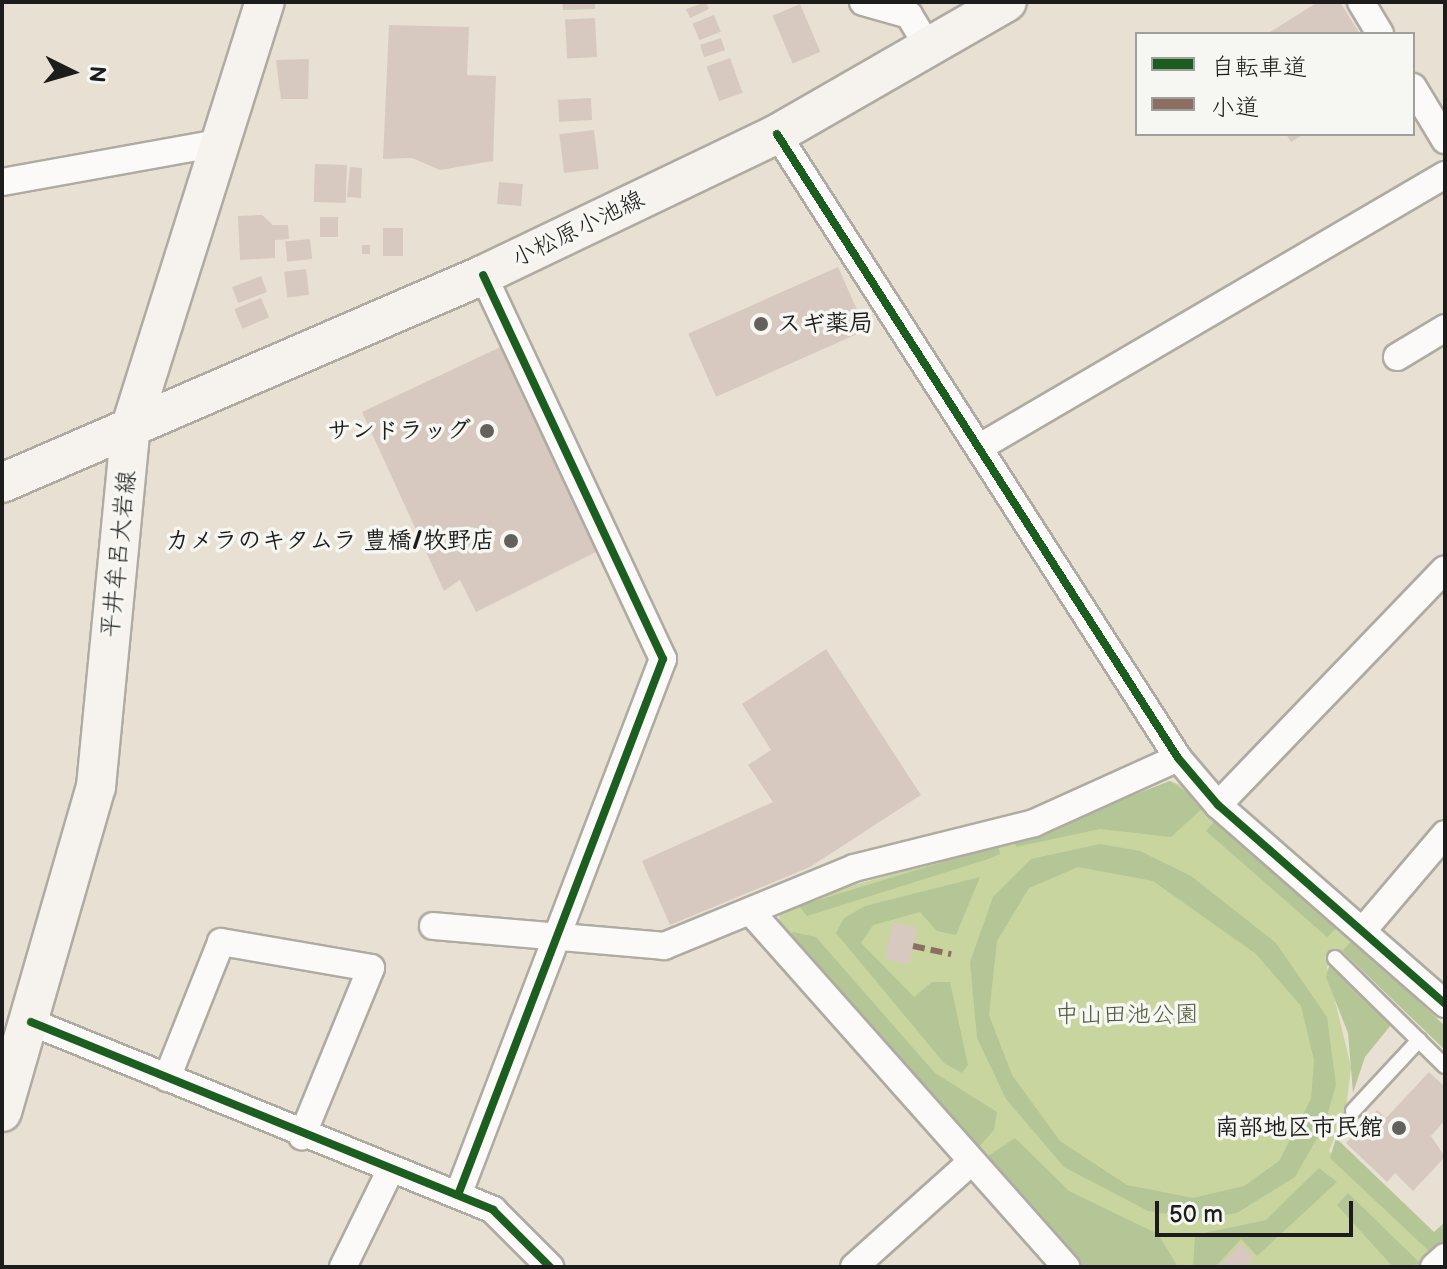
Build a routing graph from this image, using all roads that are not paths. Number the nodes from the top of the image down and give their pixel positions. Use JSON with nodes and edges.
{"nodes":[{"id":1,"x":265,"y":2,"type":"edge"},
{"id":2,"x":863,"y":2,"type":"edge"},
{"id":3,"x":1007,"y":2,"type":"edge"},
{"id":4,"x":1361,"y":2,"type":"edge"},
{"id":5,"x":1379,"y":32,"type":"edge"},
{"id":6,"x":929,"y":48,"type":"junction"},
{"id":7,"x":1415,"y":90,"type":"edge"},
{"id":8,"x":777,"y":134,"type":"junction"},
{"id":9,"x":1445,"y":140,"type":"edge"},
{"id":10,"x":218,"y":143,"type":"junction"},
{"id":11,"x":1445,"y":175,"type":"edge"},
{"id":12,"x":2,"y":182,"type":"edge"},
{"id":13,"x":483,"y":275,"type":"junction"},
{"id":14,"x":1445,"y":328,"type":"edge"},
{"id":15,"x":1397,"y":357,"type":"dead end"},
{"id":16,"x":131,"y":426,"type":"junction"},
{"id":17,"x":980,"y":447,"type":"junction"},
{"id":18,"x":2,"y":483,"type":"edge"},
{"id":19,"x":1445,"y":569,"type":"edge"},
{"id":20,"x":1178,"y":758,"type":"junction"},
{"id":21,"x":1218,"y":805,"type":"junction"},
{"id":22,"x":1445,"y":834,"type":"edge"},
{"id":23,"x":751,"y":912,"type":"junction"},
{"id":24,"x":433,"y":926,"type":"dead end"},
{"id":25,"x":1365,"y":928,"type":"junction"},
{"id":26,"x":560,"y":938,"type":"junction"},
{"id":27,"x":1335,"y":958,"type":"dead end"},
{"id":28,"x":1445,"y":1004,"type":"edge"},
{"id":29,"x":31,"y":1022,"type":"junction"},
{"id":30,"x":1419,"y":1040,"type":"junction"},
{"id":31,"x":1445,"y":1066,"type":"edge"},
{"id":32,"x":167,"y":1078,"type":"junction"},
{"id":33,"x":1353,"y":1111,"type":"dead end"},
{"id":34,"x":2,"y":1112,"type":"edge"},
{"id":35,"x":302,"y":1136,"type":"junction"},
{"id":36,"x":971,"y":1162,"type":"junction"},
{"id":37,"x":391,"y":1169,"type":"junction"},
{"id":38,"x":458,"y":1195,"type":"junction"},
{"id":39,"x":1445,"y":1257,"type":"edge"},
{"id":40,"x":343,"y":1267,"type":"edge"},
{"id":41,"x":550,"y":1267,"type":"edge"},
{"id":42,"x":854,"y":1267,"type":"edge"},
{"id":43,"x":1066,"y":1267,"type":"edge"},
{"id":44,"x":1434,"y":1267,"type":"edge"}],
"edges":[{"from":1,"to":10,"type":"main road","name":"平井牟呂大岩線"},
{"from":2,"to":6,"type":"street"},
{"from":3,"to":6,"type":"main road","name":"小松原小池線"},
{"from":4,"to":5,"type":"street"},
{"from":6,"to":8,"type":"main road","name":"小松原小池線"},
{"from":7,"to":9,"type":"street"},
{"from":8,"to":13,"type":"main road","name":"小松原小池線"},
{"from":8,"to":17,"type":"street"},
{"from":10,"to":12,"type":"street"},
{"from":10,"to":16,"type":"main road","name":"平井牟呂大岩線"},
{"from":11,"to":17,"type":"street"},
{"from":13,"to":16,"type":"main road","name":"小松原小池線"},
{"from":13,"to":26,"type":"street"},
{"from":14,"to":15,"type":"street"},
{"from":16,"to":18,"type":"main road","name":"小松原小池線"},
{"from":16,"to":29,"type":"main road","name":"平井牟呂大岩線"},
{"from":17,"to":20,"type":"street"},
{"from":19,"to":21,"type":"street"},
{"from":20,"to":21,"type":"street"},
{"from":20,"to":23,"type":"street"},
{"from":21,"to":25,"type":"street"},
{"from":22,"to":25,"type":"street"},
{"from":23,"to":26,"type":"street"},
{"from":23,"to":36,"type":"street"},
{"from":24,"to":26,"type":"street"},
{"from":25,"to":28,"type":"street"},
{"from":26,"to":38,"type":"street"},
{"from":27,"to":30,"type":"lane"},
{"from":29,"to":32,"type":"street"},
{"from":29,"to":34,"type":"main road","name":"平井牟呂大岩線"},
{"from":30,"to":31,"type":"lane"},
{"from":30,"to":33,"type":"lane"},
{"from":32,"to":35,"type":"street"},
{"from":32,"to":35,"type":"street"},
{"from":35,"to":37,"type":"street"},
{"from":36,"to":42,"type":"street"},
{"from":36,"to":43,"type":"street"},
{"from":37,"to":38,"type":"street"},
{"from":37,"to":40,"type":"street"},
{"from":38,"to":41,"type":"street"},
{"from":39,"to":44,"type":"street"}]}
